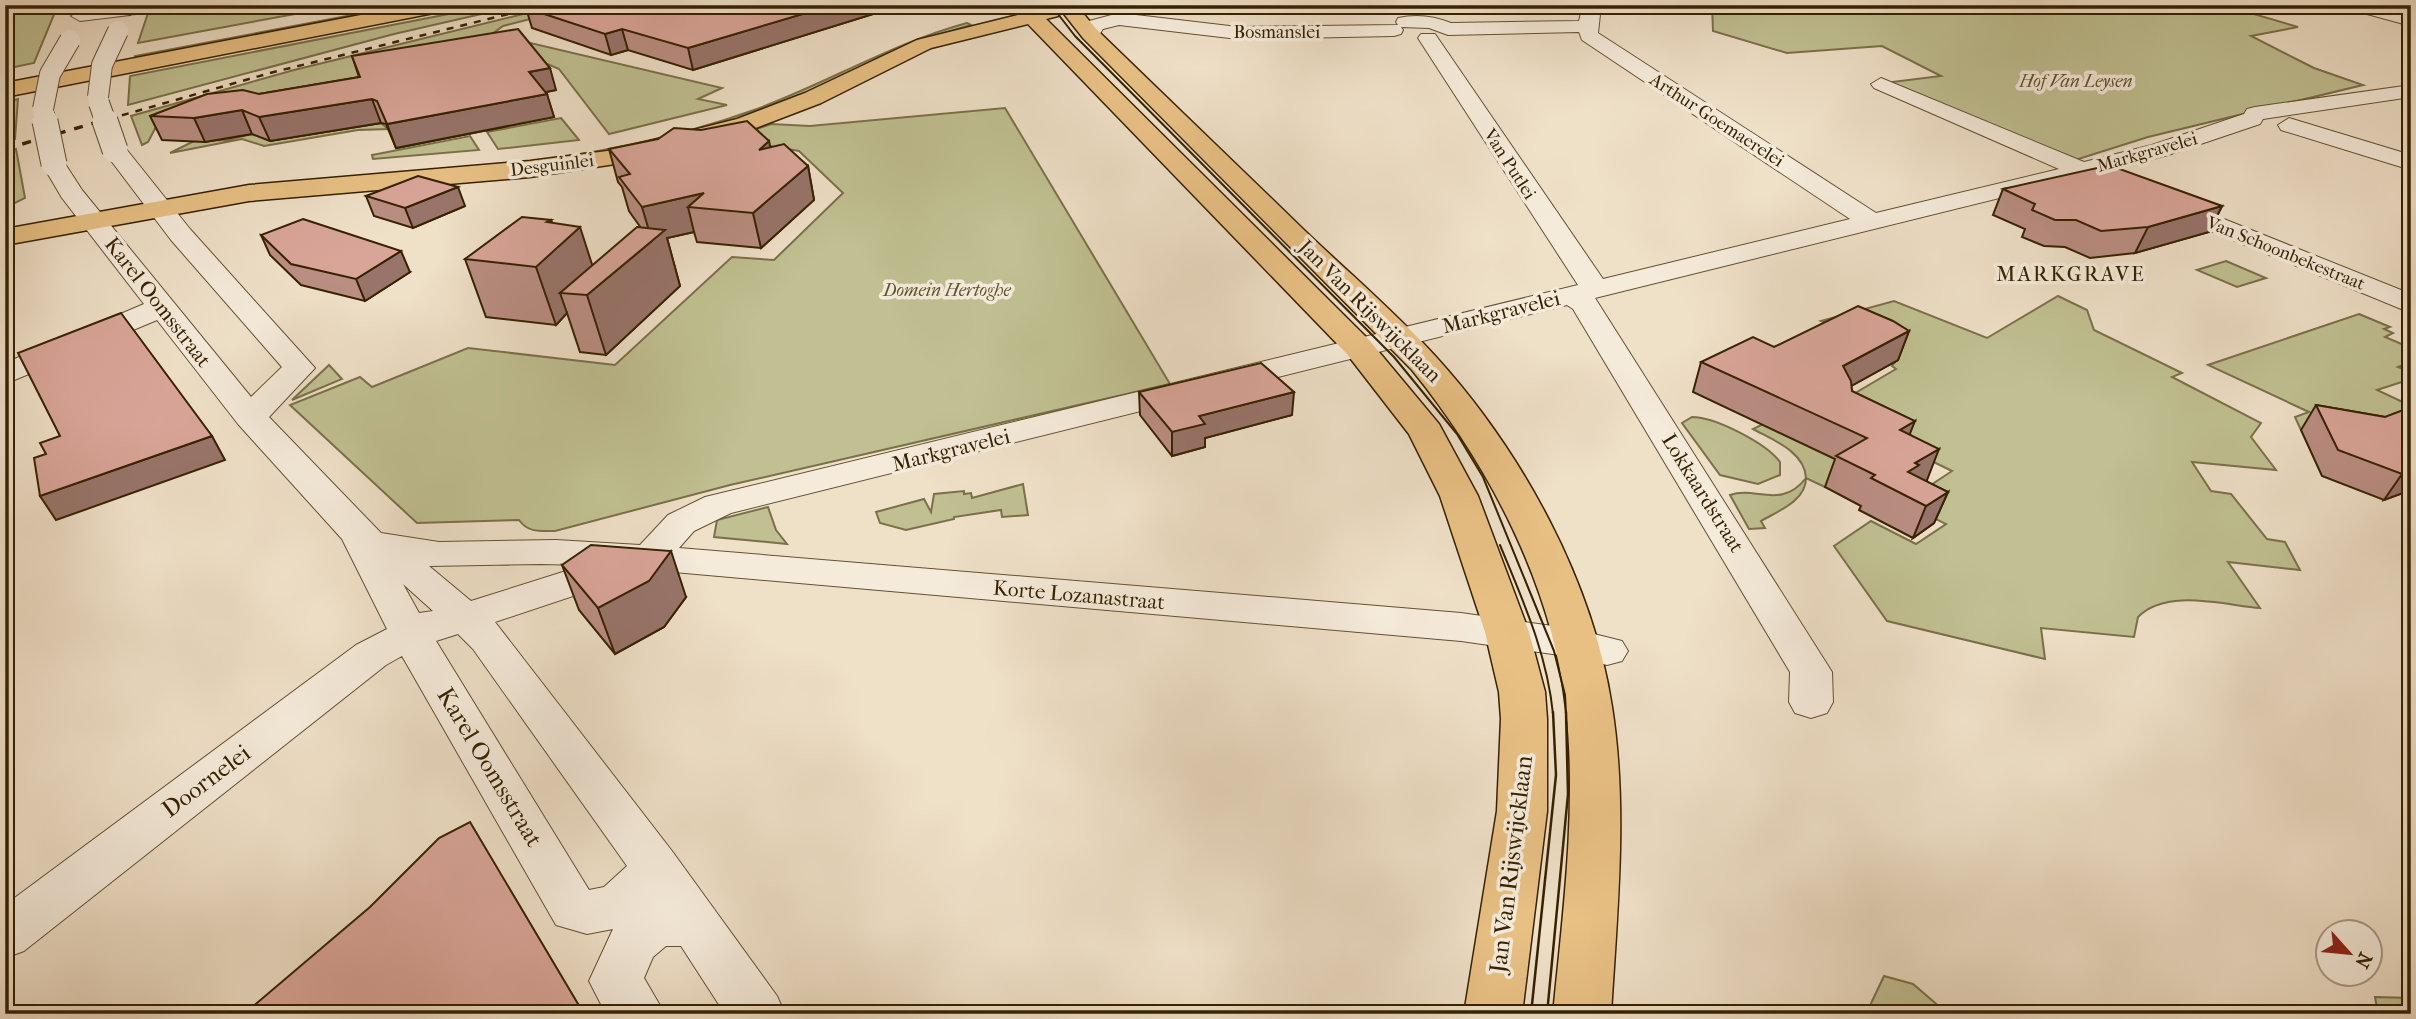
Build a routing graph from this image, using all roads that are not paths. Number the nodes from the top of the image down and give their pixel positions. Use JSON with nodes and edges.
{"nodes":[{"id":1,"x":167,"y":5,"type":"edge"},
{"id":2,"x":363,"y":5,"type":"edge"},
{"id":3,"x":385,"y":5,"type":"edge"},
{"id":4,"x":444,"y":5,"type":"edge"},
{"id":5,"x":2355,"y":5,"type":"edge"},
{"id":6,"x":1070,"y":6,"type":"edge"},
{"id":7,"x":83,"y":11,"type":"edge"},
{"id":8,"x":1119,"y":12,"type":"edge"},
{"id":9,"x":1031,"y":14,"type":"edge"},
{"id":10,"x":123,"y":16,"type":"edge"},
{"id":11,"x":1590,"y":16,"type":"edge"},
{"id":12,"x":2411,"y":21,"type":"edge"},
{"id":13,"x":1424,"y":23,"type":"edge"},
{"id":14,"x":1090,"y":34,"type":"junction"},
{"id":15,"x":5,"y":72,"type":"edge"},
{"id":16,"x":5,"y":77,"type":"edge"},
{"id":17,"x":1881,"y":84,"type":"dead end"},
{"id":18,"x":5,"y":90,"type":"edge"},
{"id":19,"x":2409,"y":92,"type":"edge"},
{"id":20,"x":2274,"y":121,"type":"junction"},
{"id":21,"x":2411,"y":163,"type":"edge"},
{"id":22,"x":2083,"y":170,"type":"junction"},
{"id":23,"x":2117,"y":184,"type":"edge"},
{"id":24,"x":2141,"y":194,"type":"edge"},
{"id":25,"x":152,"y":200,"type":"junction"},
{"id":26,"x":87,"y":212,"type":"junction"},
{"id":27,"x":5,"y":222,"type":"edge"},
{"id":28,"x":1872,"y":222,"type":"junction"},
{"id":29,"x":5,"y":237,"type":"edge"},
{"id":30,"x":2411,"y":281,"type":"edge"},
{"id":31,"x":2378,"y":291,"type":"junction"},
{"id":32,"x":1583,"y":292,"type":"junction"},
{"id":33,"x":2411,"y":304,"type":"edge"},
{"id":34,"x":162,"y":307,"type":"junction"},
{"id":35,"x":1400,"y":337,"type":"junction"},
{"id":36,"x":1358,"y":347,"type":"junction"},
{"id":37,"x":5,"y":375,"type":"edge"},
{"id":38,"x":250,"y":417,"type":"junction"},
{"id":39,"x":359,"y":535,"type":"junction"},
{"id":40,"x":487,"y":553,"type":"joint"},
{"id":41,"x":633,"y":556,"type":"junction"},
{"id":42,"x":460,"y":614,"type":"junction"},
{"id":43,"x":1507,"y":632,"type":"junction"},
{"id":44,"x":411,"y":635,"type":"junction"},
{"id":45,"x":1591,"y":647,"type":"junction"},
{"id":46,"x":1811,"y":702,"type":"dead end"},
{"id":47,"x":654,"y":865,"type":"junction"},
{"id":48,"x":697,"y":927,"type":"junction"},
{"id":49,"x":5,"y":935,"type":"edge"},
{"id":50,"x":637,"y":1014,"type":"edge"},
{"id":51,"x":757,"y":1014,"type":"edge"},
{"id":52,"x":1493,"y":1014,"type":"edge"},
{"id":53,"x":1582,"y":1014,"type":"edge"}],
"edges":[{"from":1,"to":10,"type":"main road"},
{"from":2,"to":15,"type":"main road"},
{"from":3,"to":16,"type":"main road"},
{"from":4,"to":18,"type":"main road"},
{"from":5,"to":12,"type":"street"},
{"from":6,"to":9,"type":"main road","name":"Desguinlei"},
{"from":6,"to":14,"type":"main road","name":"Jan Van Rijswijcklaan"},
{"from":7,"to":10,"type":"street"},
{"from":7,"to":26,"type":"street","name":"Karel Oomsstraat","bridge":true},
{"from":8,"to":13,"type":"street","name":"Bosmanslei"},
{"from":8,"to":14,"type":"street"},
{"from":9,"to":25,"type":"main road","name":"Desguinlei"},
{"from":9,"to":25,"type":"main road","name":"Desguinlei"},
{"from":9,"to":36,"type":"main road","name":"Jan Van Rijswijcklaan"},
{"from":10,"to":25,"type":"street","bridge":true},
{"from":11,"to":13,"type":"street"},
{"from":11,"to":28,"type":"street","name":"Arthur Goemaerelei"},
{"from":13,"to":32,"type":"street","name":"Van Putlei"},
{"from":14,"to":35,"type":"main road","name":"Jan Van Rijswijcklaan"},
{"from":17,"to":22,"type":"street","name":"Markgravelei"},
{"from":19,"to":20,"type":"street","name":"Markgravelei"},
{"from":20,"to":21,"type":"street"},
{"from":20,"to":22,"type":"street","name":"Markgravelei"},
{"from":22,"to":23,"type":"street"},
{"from":22,"to":28,"type":"street","name":"Markgravelei"},
{"from":24,"to":31,"type":"street","name":"Van Schoonbekestraat"},
{"from":25,"to":26,"type":"main road","name":"Desguinlei"},
{"from":25,"to":38,"type":"street"},
{"from":26,"to":27,"type":"main road","name":"Desguinlei"},
{"from":26,"to":29,"type":"main road","name":"Desguinlei"},
{"from":26,"to":34,"type":"street","name":"Karel Oomsstraat"},
{"from":28,"to":32,"type":"street","name":"Markgravelei"},
{"from":30,"to":31,"type":"street"},
{"from":31,"to":33,"type":"street","name":"Van Schoonbekestraat"},
{"from":32,"to":35,"type":"street","name":"Markgravelei"},
{"from":32,"to":46,"type":"street","name":"Lokkaardstraat"},
{"from":34,"to":37,"type":"street"},
{"from":34,"to":38,"type":"street","name":"Karel Oomsstraat"},
{"from":35,"to":36,"type":"street","name":"Markgravelei"},
{"from":35,"to":45,"type":"main road","name":"Jan Van Rijswijcklaan"},
{"from":36,"to":41,"type":"street","name":"Markgravelei"},
{"from":36,"to":43,"type":"main road","name":"Jan Van Rijswijcklaan"},
{"from":38,"to":39,"type":"street","name":"Karel Oomsstraat"},
{"from":39,"to":40,"type":"street","name":"Karel Oomsstraat"},
{"from":39,"to":42,"type":"street","name":"Karel Oomsstraat"},
{"from":39,"to":44,"type":"street","name":"Karel Oomsstraat"},
{"from":40,"to":41,"type":"street","name":"Korte Lozanastraat"},
{"from":41,"to":42,"type":"street","name":"Markgravelei"},
{"from":41,"to":43,"type":"street","name":"Korte Lozanastraat"},
{"from":42,"to":44,"type":"street","name":"Markgravelei"},
{"from":42,"to":47,"type":"street","name":"Karel Oomsstraat"},
{"from":43,"to":45,"type":"street"},
{"from":43,"to":52,"type":"main road","name":"Jan Van Rijswijcklaan"},
{"from":44,"to":47,"type":"street","name":"Karel Oomsstraat"},
{"from":44,"to":49,"type":"street","name":"Doornelei"},
{"from":45,"to":53,"type":"main road","name":"Jan Van Rijswijcklaan"},
{"from":47,"to":48,"type":"street","name":"Karel Oomsstraat"},
{"from":48,"to":50,"type":"street"},
{"from":48,"to":51,"type":"street","name":"Karel Oomsstraat"}]}
